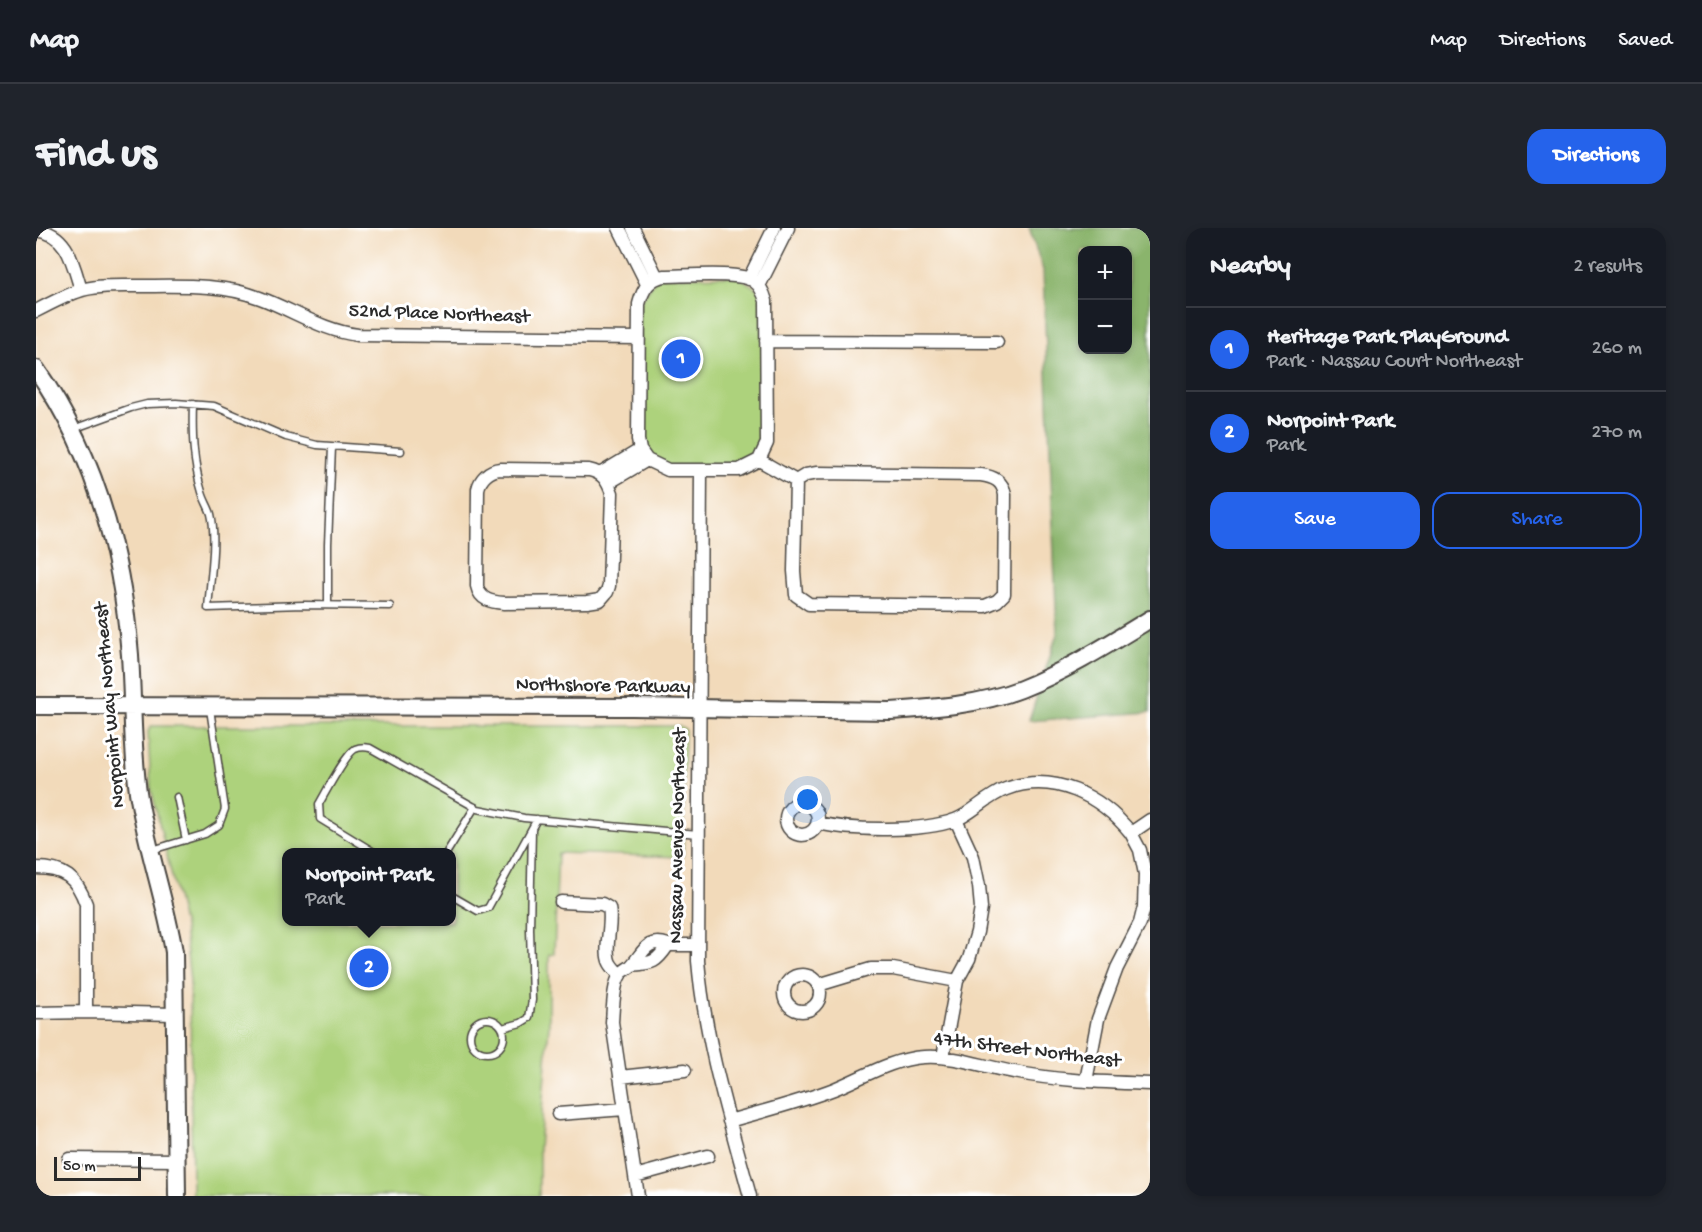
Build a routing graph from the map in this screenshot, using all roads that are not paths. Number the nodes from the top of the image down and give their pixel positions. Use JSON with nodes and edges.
{"nodes":[{"id":1,"x":619,"y":228,"type":"edge"},
{"id":2,"x":633,"y":228,"type":"edge"},
{"id":3,"x":774,"y":228,"type":"edge"},
{"id":4,"x":788,"y":228,"type":"edge"},
{"id":5,"x":36,"y":230,"type":"edge"},
{"id":6,"x":652,"y":280,"type":"junction"},
{"id":7,"x":754,"y":282,"type":"junction"},
{"id":8,"x":81,"y":290,"type":"junction"},
{"id":9,"x":36,"y":311,"type":"edge"},
{"id":10,"x":638,"y":338,"type":"junction"},
{"id":11,"x":766,"y":341,"type":"junction"},
{"id":12,"x":997,"y":342,"type":"dead end"},
{"id":13,"x":36,"y":369,"type":"edge"},
{"id":14,"x":193,"y":404,"type":"junction"},
{"id":15,"x":72,"y":429,"type":"junction"},
{"id":16,"x":332,"y":447,"type":"junction"},
{"id":17,"x":401,"y":451,"type":"dead end"},
{"id":18,"x":644,"y":455,"type":"junction"},
{"id":19,"x":759,"y":460,"type":"junction"},
{"id":20,"x":701,"y":470,"type":"junction"},
{"id":21,"x":604,"y":478,"type":"junction"},
{"id":22,"x":796,"y":481,"type":"junction"},
{"id":23,"x":328,"y":605,"type":"junction"},
{"id":24,"x":390,"y":606,"type":"dead end"},
{"id":25,"x":1150,"y":619,"type":"edge"},
{"id":26,"x":36,"y":705,"type":"edge"},
{"id":27,"x":132,"y":706,"type":"junction"},
{"id":28,"x":210,"y":706,"type":"junction"},
{"id":29,"x":700,"y":709,"type":"junction"},
{"id":30,"x":177,"y":796,"type":"dead end"},
{"id":31,"x":475,"y":807,"type":"junction"},
{"id":32,"x":537,"y":819,"type":"junction"},
{"id":33,"x":1150,"y":819,"type":"edge"},
{"id":34,"x":956,"y":820,"type":"junction"},
{"id":35,"x":818,"y":823,"type":"dead end"},
{"id":36,"x":532,"y":829,"type":"junction"},
{"id":37,"x":1131,"y":833,"type":"junction"},
{"id":38,"x":698,"y":834,"type":"junction"},
{"id":39,"x":186,"y":840,"type":"junction"},
{"id":40,"x":367,"y":848,"type":"edge"},
{"id":41,"x":449,"y":848,"type":"edge"},
{"id":42,"x":152,"y":850,"type":"junction"},
{"id":43,"x":36,"y":868,"type":"edge"},
{"id":44,"x":456,"y":898,"type":"edge"},
{"id":45,"x":561,"y":903,"type":"dead end"},
{"id":46,"x":697,"y":945,"type":"junction"},
{"id":47,"x":620,"y":975,"type":"junction"},
{"id":48,"x":957,"y":981,"type":"junction"},
{"id":49,"x":818,"y":985,"type":"dead end"},
{"id":50,"x":86,"y":1012,"type":"junction"},
{"id":51,"x":36,"y":1013,"type":"edge"},
{"id":52,"x":174,"y":1014,"type":"junction"},
{"id":53,"x":502,"y":1028,"type":"junction"},
{"id":54,"x":943,"y":1057,"type":"junction"},
{"id":55,"x":685,"y":1070,"type":"dead end"},
{"id":56,"x":620,"y":1077,"type":"junction"},
{"id":57,"x":1086,"y":1081,"type":"junction"},
{"id":58,"x":1150,"y":1084,"type":"edge"},
{"id":59,"x":625,"y":1109,"type":"junction"},
{"id":60,"x":558,"y":1114,"type":"dead end"},
{"id":61,"x":729,"y":1121,"type":"junction"},
{"id":62,"x":708,"y":1156,"type":"dead end"},
{"id":63,"x":69,"y":1159,"type":"dead end"},
{"id":64,"x":177,"y":1160,"type":"junction"},
{"id":65,"x":635,"y":1176,"type":"junction"},
{"id":66,"x":177,"y":1196,"type":"edge"},
{"id":67,"x":638,"y":1196,"type":"edge"},
{"id":68,"x":750,"y":1196,"type":"edge"}],
"edges":[{"from":1,"to":6,"type":"street"},
{"from":2,"to":6,"type":"street"},
{"from":3,"to":7,"type":"street"},
{"from":4,"to":7,"type":"street"},
{"from":5,"to":8,"type":"street"},
{"from":6,"to":7,"type":"street"},
{"from":6,"to":10,"type":"street"},
{"from":7,"to":11,"type":"street"},
{"from":8,"to":9,"type":"street","name":"52nd Place Northeast"},
{"from":8,"to":10,"type":"street","name":"52nd Place Northeast"},
{"from":10,"to":18,"type":"street"},
{"from":11,"to":12,"type":"street"},
{"from":11,"to":19,"type":"street"},
{"from":13,"to":15,"type":"street","name":"Norpoint Way Northeast"},
{"from":14,"to":15,"type":"lane"},
{"from":14,"to":16,"type":"lane"},
{"from":14,"to":23,"type":"lane"},
{"from":15,"to":27,"type":"street","name":"Norpoint Way Northeast"},
{"from":16,"to":17,"type":"lane"},
{"from":16,"to":23,"type":"lane"},
{"from":18,"to":20,"type":"street"},
{"from":18,"to":21,"type":"street"},
{"from":19,"to":20,"type":"street"},
{"from":19,"to":22,"type":"street"},
{"from":20,"to":29,"type":"street","name":"Nassau Avenue Northeast"},
{"from":21,"to":21,"type":"street"},
{"from":22,"to":22,"type":"street"},
{"from":23,"to":24,"type":"lane"},
{"from":25,"to":29,"type":"street","name":"Northshore Parkway"},
{"from":26,"to":27,"type":"street","name":"Northshore Parkway"},
{"from":27,"to":28,"type":"street","name":"Northshore Parkway"},
{"from":27,"to":42,"type":"street","name":"Norpoint Way Northeast"},
{"from":28,"to":29,"type":"street","name":"Northshore Parkway"},
{"from":28,"to":39,"type":"lane"},
{"from":29,"to":38,"type":"street","name":"Nassau Avenue Northeast"},
{"from":30,"to":39,"type":"lane"},
{"from":31,"to":32,"type":"lane"},
{"from":31,"to":40,"type":"lane"},
{"from":31,"to":41,"type":"lane"},
{"from":32,"to":36,"type":"lane"},
{"from":32,"to":38,"type":"lane"},
{"from":33,"to":37,"type":"street"},
{"from":34,"to":35,"type":"street"},
{"from":34,"to":37,"type":"street"},
{"from":34,"to":48,"type":"street"},
{"from":36,"to":44,"type":"lane"},
{"from":36,"to":53,"type":"lane"},
{"from":37,"to":57,"type":"street"},
{"from":38,"to":46,"type":"street","name":"Nassau Avenue Northeast"},
{"from":39,"to":42,"type":"lane"},
{"from":42,"to":52,"type":"street","name":"Norpoint Way Northeast"},
{"from":43,"to":50,"type":"street"},
{"from":45,"to":47,"type":"street"},
{"from":46,"to":47,"type":"street"},
{"from":46,"to":61,"type":"street","name":"Nassau Avenue Northeast"},
{"from":47,"to":56,"type":"street"},
{"from":48,"to":49,"type":"street"},
{"from":48,"to":54,"type":"street"},
{"from":50,"to":51,"type":"street"},
{"from":50,"to":52,"type":"street"},
{"from":52,"to":64,"type":"street","name":"Norpoint Way Northeast"},
{"from":53,"to":53,"type":"lane"},
{"from":54,"to":57,"type":"street","name":"47th Street Northeast"},
{"from":54,"to":61,"type":"street","name":"47th Street Northeast"},
{"from":55,"to":56,"type":"street"},
{"from":56,"to":59,"type":"street"},
{"from":57,"to":58,"type":"street","name":"47th Street Northeast"},
{"from":59,"to":60,"type":"street"},
{"from":59,"to":65,"type":"street"},
{"from":61,"to":68,"type":"street","name":"Nassau Avenue Northeast"},
{"from":62,"to":65,"type":"street"},
{"from":63,"to":64,"type":"street"},
{"from":64,"to":66,"type":"street","name":"Norpoint Way Northeast"},
{"from":65,"to":67,"type":"street"}]}
